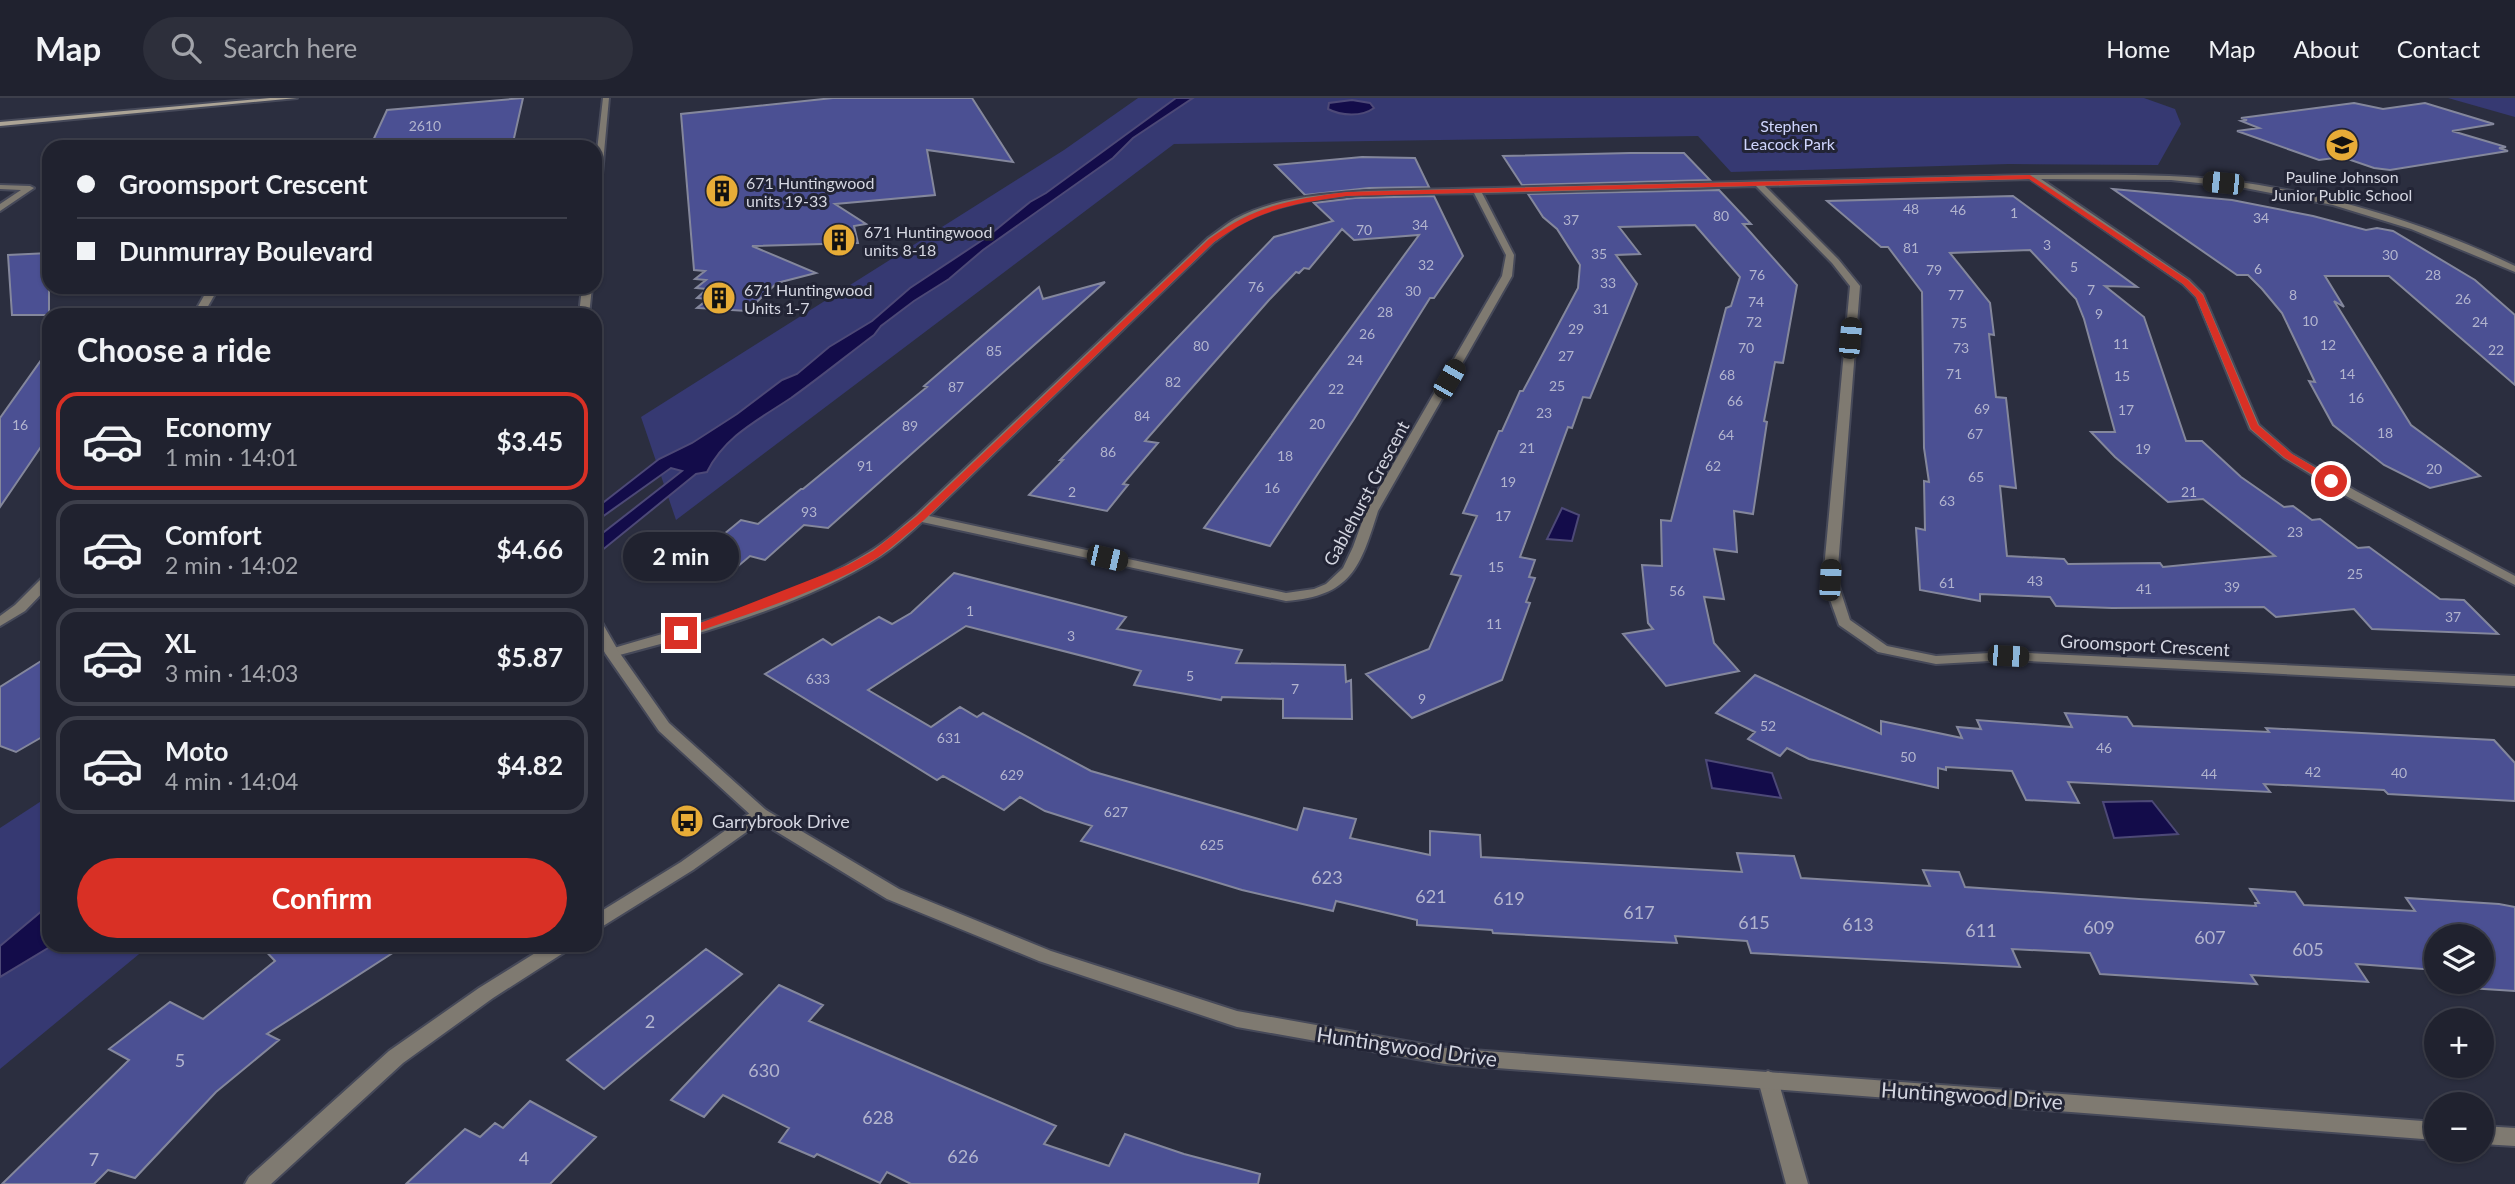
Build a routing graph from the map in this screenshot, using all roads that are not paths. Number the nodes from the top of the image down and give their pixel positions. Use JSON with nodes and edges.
{"nodes":[{"id":1,"x":294,"y":98,"type":"edge"},
{"id":2,"x":606,"y":98,"type":"edge"},
{"id":3,"x":0,"y":124,"type":"edge"},
{"id":4,"x":601,"y":140,"type":"edge"},
{"id":5,"x":2030,"y":177,"type":"junction"},
{"id":6,"x":1758,"y":183,"type":"junction"},
{"id":7,"x":0,"y":187,"type":"edge"},
{"id":8,"x":1477,"y":190,"type":"junction"},
{"id":9,"x":0,"y":208,"type":"edge"},
{"id":10,"x":2515,"y":269,"type":"edge"},
{"id":11,"x":920,"y":518,"type":"junction"},
{"id":12,"x":2515,"y":581,"type":"edge"},
{"id":13,"x":42,"y":586,"type":"edge"},
{"id":14,"x":0,"y":622,"type":"edge"},
{"id":15,"x":602,"y":636,"type":"edge"},
{"id":16,"x":611,"y":653,"type":"junction"},
{"id":17,"x":2515,"y":681,"type":"edge"},
{"id":18,"x":760,"y":814,"type":"junction"},
{"id":19,"x":602,"y":920,"type":"edge"},
{"id":20,"x":551,"y":952,"type":"edge"},
{"id":21,"x":1768,"y":1080,"type":"junction"},
{"id":22,"x":2424,"y":1130,"type":"edge"},
{"id":23,"x":2494,"y":1136,"type":"edge"},
{"id":24,"x":2515,"y":1137,"type":"edge"},
{"id":25,"x":256,"y":1184,"type":"edge"},
{"id":26,"x":1797,"y":1184,"type":"edge"}],
"edges":[{"from":1,"to":3,"type":"main road"},
{"from":2,"to":4,"type":"street"},
{"from":5,"to":6,"type":"street"},
{"from":5,"to":10,"type":"street"},
{"from":5,"to":12,"type":"street"},
{"from":6,"to":8,"type":"street"},
{"from":6,"to":17,"type":"street","name":"Groomsport Crescent"},
{"from":7,"to":9,"type":"street"},
{"from":8,"to":11,"type":"street"},
{"from":8,"to":11,"type":"street","name":"Gablehurst Crescent"},
{"from":11,"to":16,"type":"street"},
{"from":13,"to":14,"type":"street"},
{"from":15,"to":16,"type":"street","name":"Huntingwood Drive"},
{"from":16,"to":18,"type":"street","name":"Huntingwood Drive"},
{"from":18,"to":19,"type":"street"},
{"from":18,"to":21,"type":"street","name":"Huntingwood Drive"},
{"from":20,"to":25,"type":"street"},
{"from":21,"to":22,"type":"street","name":"Huntingwood Drive"},
{"from":21,"to":26,"type":"street"},
{"from":23,"to":24,"type":"street"}]}
